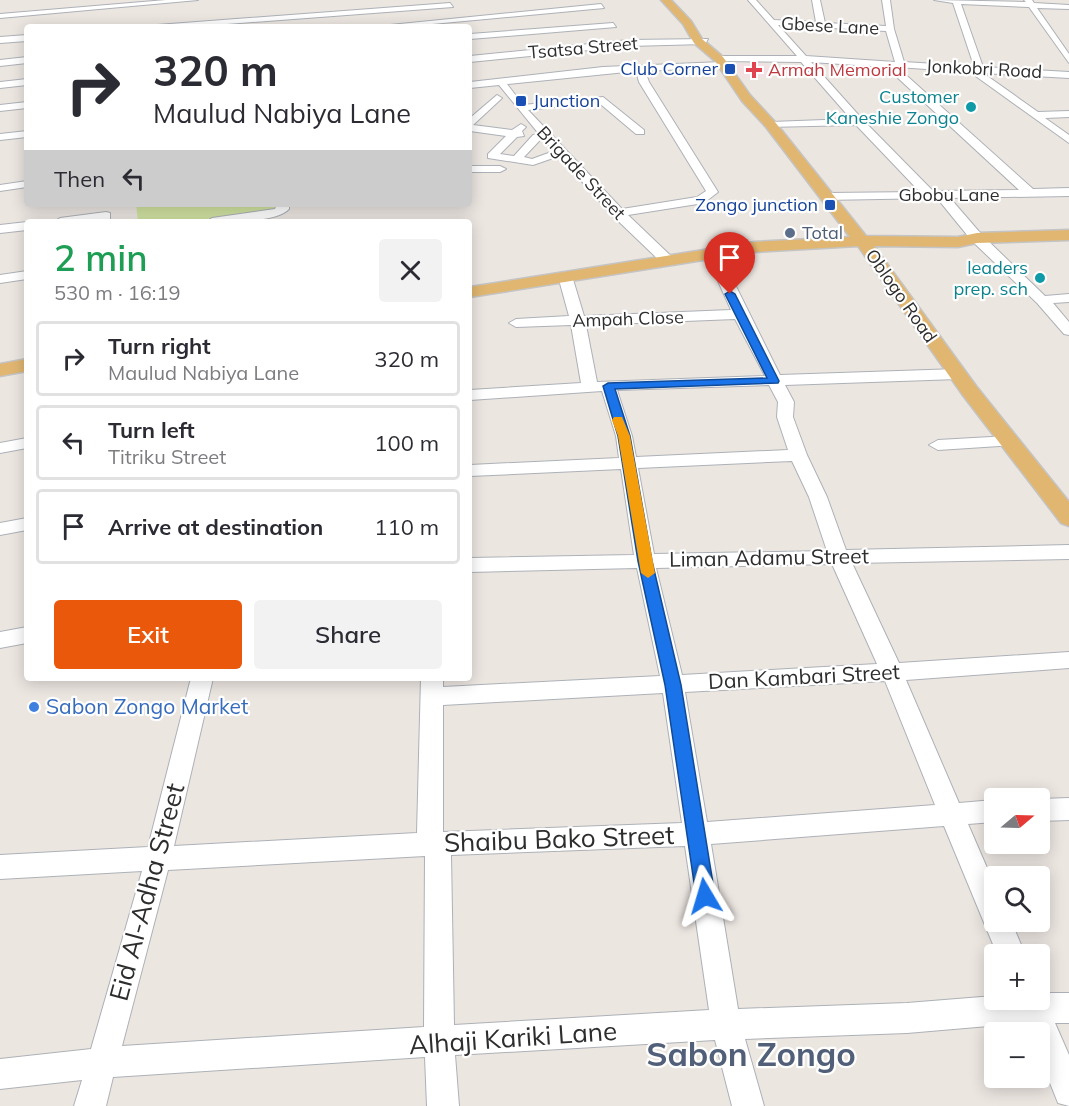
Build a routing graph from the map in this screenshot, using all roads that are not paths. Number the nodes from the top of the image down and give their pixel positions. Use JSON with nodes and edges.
{"nodes":[{"id":1,"x":194,"y":0,"type":"edge"},
{"id":2,"x":375,"y":0,"type":"edge"},
{"id":3,"x":668,"y":0,"type":"edge"},
{"id":4,"x":752,"y":0,"type":"edge"},
{"id":5,"x":816,"y":0,"type":"edge"},
{"id":6,"x":886,"y":0,"type":"edge"},
{"id":7,"x":938,"y":0,"type":"edge"},
{"id":8,"x":158,"y":1,"type":"edge"},
{"id":9,"x":956,"y":1,"type":"edge"},
{"id":10,"x":599,"y":3,"type":"edge"},
{"id":11,"x":1030,"y":3,"type":"edge"},
{"id":12,"x":450,"y":5,"type":"dead end"},
{"id":13,"x":472,"y":7,"type":"dead end"},
{"id":14,"x":1069,"y":7,"type":"edge"},
{"id":15,"x":382,"y":9,"type":"junction"},
{"id":16,"x":73,"y":10,"type":"junction"},
{"id":17,"x":209,"y":11,"type":"dead end"},
{"id":18,"x":0,"y":16,"type":"edge"},
{"id":19,"x":479,"y":17,"type":"junction"},
{"id":20,"x":75,"y":21,"type":"dead end"},
{"id":21,"x":220,"y":22,"type":"junction"},
{"id":22,"x":769,"y":22,"type":"junction"},
{"id":23,"x":195,"y":24,"type":"edge"},
{"id":24,"x":393,"y":24,"type":"edge"},
{"id":25,"x":413,"y":24,"type":"edge"},
{"id":26,"x":613,"y":25,"type":"junction"},
{"id":27,"x":821,"y":25,"type":"junction"},
{"id":28,"x":890,"y":29,"type":"junction"},
{"id":29,"x":472,"y":37,"type":"edge"},
{"id":30,"x":24,"y":38,"type":"edge"},
{"id":31,"x":0,"y":40,"type":"edge"},
{"id":32,"x":630,"y":43,"type":"junction"},
{"id":33,"x":704,"y":43,"type":"junction"},
{"id":34,"x":472,"y":59,"type":"edge"},
{"id":35,"x":805,"y":59,"type":"junction"},
{"id":36,"x":24,"y":60,"type":"edge"},
{"id":37,"x":1069,"y":60,"type":"edge"},
{"id":38,"x":721,"y":62,"type":"junction"},
{"id":39,"x":0,"y":63,"type":"edge"},
{"id":40,"x":894,"y":64,"type":"junction"},
{"id":41,"x":639,"y":68,"type":"junction"},
{"id":42,"x":975,"y":68,"type":"junction"},
{"id":43,"x":1069,"y":75,"type":"edge"},
{"id":44,"x":501,"y":81,"type":"junction"},
{"id":45,"x":24,"y":82,"type":"edge"},
{"id":46,"x":0,"y":85,"type":"edge"},
{"id":47,"x":472,"y":86,"type":"edge"},
{"id":48,"x":488,"y":102,"type":"dead end"},
{"id":49,"x":24,"y":105,"type":"edge"},
{"id":50,"x":0,"y":108,"type":"edge"},
{"id":51,"x":520,"y":108,"type":"junction"},
{"id":52,"x":1069,"y":114,"type":"edge"},
{"id":53,"x":1039,"y":115,"type":"junction"},
{"id":54,"x":472,"y":121,"type":"edge"},
{"id":55,"x":859,"y":122,"type":"junction"},
{"id":56,"x":771,"y":124,"type":"junction"},
{"id":57,"x":472,"y":128,"type":"edge"},
{"id":58,"x":517,"y":130,"type":"junction"},
{"id":59,"x":640,"y":132,"type":"dead end"},
{"id":60,"x":24,"y":134,"type":"edge"},
{"id":61,"x":0,"y":137,"type":"edge"},
{"id":62,"x":543,"y":137,"type":"junction"},
{"id":63,"x":1069,"y":140,"type":"edge"},
{"id":64,"x":561,"y":152,"type":"junction"},
{"id":65,"x":515,"y":161,"type":"junction"},
{"id":66,"x":472,"y":169,"type":"edge"},
{"id":67,"x":500,"y":169,"type":"dead end"},
{"id":68,"x":24,"y":184,"type":"edge"},
{"id":69,"x":0,"y":188,"type":"edge"},
{"id":70,"x":1069,"y":192,"type":"edge"},
{"id":71,"x":934,"y":194,"type":"junction"},
{"id":72,"x":1030,"y":194,"type":"junction"},
{"id":73,"x":828,"y":197,"type":"junction"},
{"id":74,"x":283,"y":207,"type":"edge"},
{"id":75,"x":617,"y":213,"type":"junction"},
{"id":76,"x":232,"y":219,"type":"edge"},
{"id":77,"x":24,"y":226,"type":"edge"},
{"id":78,"x":0,"y":230,"type":"edge"},
{"id":79,"x":1069,"y":235,"type":"edge"},
{"id":80,"x":977,"y":238,"type":"junction"},
{"id":81,"x":862,"y":241,"type":"junction"},
{"id":82,"x":712,"y":252,"type":"junction"},
{"id":83,"x":667,"y":260,"type":"junction"},
{"id":84,"x":24,"y":275,"type":"edge"},
{"id":85,"x":565,"y":276,"type":"junction"},
{"id":86,"x":0,"y":279,"type":"edge"},
{"id":87,"x":472,"y":292,"type":"edge"},
{"id":88,"x":1069,"y":298,"type":"edge"},
{"id":89,"x":1042,"y":300,"type":"junction"},
{"id":90,"x":740,"y":314,"type":"junction"},
{"id":91,"x":578,"y":321,"type":"junction"},
{"id":92,"x":516,"y":323,"type":"dead end"},
{"id":93,"x":1069,"y":331,"type":"edge"},
{"id":94,"x":24,"y":366,"type":"edge"},
{"id":95,"x":0,"y":370,"type":"edge"},
{"id":96,"x":958,"y":374,"type":"junction"},
{"id":97,"x":774,"y":381,"type":"junction"},
{"id":98,"x":599,"y":387,"type":"junction"},
{"id":99,"x":472,"y":395,"type":"edge"},
{"id":100,"x":1009,"y":441,"type":"junction"},
{"id":101,"x":24,"y":444,"type":"edge"},
{"id":102,"x":938,"y":445,"type":"dead end"},
{"id":103,"x":0,"y":448,"type":"edge"},
{"id":104,"x":798,"y":455,"type":"junction"},
{"id":105,"x":628,"y":462,"type":"junction"},
{"id":106,"x":472,"y":471,"type":"edge"},
{"id":107,"x":1069,"y":518,"type":"edge"},
{"id":108,"x":24,"y":525,"type":"edge"},
{"id":109,"x":0,"y":530,"type":"edge"},
{"id":110,"x":1069,"y":552,"type":"edge"},
{"id":111,"x":838,"y":555,"type":"junction"},
{"id":112,"x":645,"y":561,"type":"junction"},
{"id":113,"x":472,"y":565,"type":"edge"},
{"id":114,"x":24,"y":636,"type":"edge"},
{"id":115,"x":0,"y":640,"type":"edge"},
{"id":116,"x":1069,"y":660,"type":"edge"},
{"id":117,"x":892,"y":672,"type":"junction"},
{"id":118,"x":201,"y":681,"type":"edge"},
{"id":119,"x":673,"y":685,"type":"junction"},
{"id":120,"x":432,"y":688,"type":"edge"},
{"id":121,"x":1069,"y":809,"type":"edge"},
{"id":122,"x":1050,"y":810,"type":"edge"},
{"id":123,"x":984,"y":811,"type":"edge"},
{"id":124,"x":951,"y":812,"type":"junction"},
{"id":125,"x":697,"y":834,"type":"junction"},
{"id":126,"x":434,"y":844,"type":"junction"},
{"id":127,"x":158,"y":860,"type":"junction"},
{"id":128,"x":0,"y":867,"type":"edge"},
{"id":129,"x":984,"y":891,"type":"edge"},
{"id":130,"x":1050,"y":1005,"type":"edge"},
{"id":131,"x":1069,"y":1008,"type":"edge"},
{"id":132,"x":984,"y":1010,"type":"edge"},
{"id":133,"x":1035,"y":1010,"type":"edge"},
{"id":134,"x":726,"y":1023,"type":"junction"},
{"id":135,"x":439,"y":1043,"type":"junction"},
{"id":136,"x":100,"y":1063,"type":"junction"},
{"id":137,"x":0,"y":1074,"type":"edge"},
{"id":138,"x":1069,"y":1092,"type":"edge"},
{"id":139,"x":90,"y":1106,"type":"edge"},
{"id":140,"x":443,"y":1106,"type":"edge"},
{"id":141,"x":748,"y":1106,"type":"edge"}],
"edges":[{"from":1,"to":8,"type":"street"},
{"from":2,"to":15,"type":"street"},
{"from":3,"to":33,"type":"main road","name":"Oblogo Road"},
{"from":4,"to":22,"type":"street"},
{"from":5,"to":27,"type":"street"},
{"from":6,"to":28,"type":"street"},
{"from":7,"to":9,"type":"street"},
{"from":8,"to":16,"type":"street"},
{"from":9,"to":11,"type":"street"},
{"from":9,"to":42,"type":"street"},
{"from":10,"to":19,"type":"street"},
{"from":10,"to":26,"type":"street"},
{"from":11,"to":14,"type":"street"},
{"from":11,"to":37,"type":"street"},
{"from":12,"to":15,"type":"street"},
{"from":13,"to":19,"type":"street"},
{"from":15,"to":21,"type":"street"},
{"from":15,"to":24,"type":"street"},
{"from":16,"to":18,"type":"street"},
{"from":16,"to":20,"type":"street"},
{"from":17,"to":21,"type":"street"},
{"from":19,"to":25,"type":"street"},
{"from":21,"to":23,"type":"street"},
{"from":22,"to":27,"type":"street","name":"Gbese Lane"},
{"from":22,"to":35,"type":"street"},
{"from":26,"to":29,"type":"street"},
{"from":26,"to":32,"type":"street"},
{"from":27,"to":28,"type":"street","name":"Gbese Lane"},
{"from":28,"to":40,"type":"street"},
{"from":30,"to":31,"type":"street"},
{"from":32,"to":33,"type":"street","name":"Tsatsa Street"},
{"from":32,"to":34,"type":"street","name":"Tsatsa Street"},
{"from":33,"to":38,"type":"main road","name":"Oblogo Road"},
{"from":35,"to":38,"type":"street","name":"Jonkobri Road"},
{"from":35,"to":40,"type":"street","name":"Jonkobri Road"},
{"from":35,"to":55,"type":"street"},
{"from":36,"to":39,"type":"street"},
{"from":38,"to":41,"type":"street","name":"Jonkobri Road"},
{"from":38,"to":56,"type":"main road","name":"Oblogo Road"},
{"from":40,"to":42,"type":"street","name":"Jonkobri Road"},
{"from":40,"to":72,"type":"street"},
{"from":41,"to":44,"type":"street","name":"Jonkobri Road"},
{"from":41,"to":75,"type":"street"},
{"from":42,"to":43,"type":"street","name":"Jonkobri Road"},
{"from":42,"to":53,"type":"street"},
{"from":44,"to":47,"type":"street","name":"Jonkobri Road"},
{"from":44,"to":51,"type":"street","name":"Brigade Street"},
{"from":45,"to":46,"type":"street"},
{"from":48,"to":54,"type":"street"},
{"from":49,"to":50,"type":"street"},
{"from":51,"to":59,"type":"street"},
{"from":51,"to":62,"type":"street","name":"Brigade Street"},
{"from":52,"to":53,"type":"street"},
{"from":53,"to":63,"type":"street"},
{"from":55,"to":56,"type":"street"},
{"from":55,"to":71,"type":"street"},
{"from":56,"to":73,"type":"main road","name":"Oblogo Road"},
{"from":57,"to":58,"type":"street"},
{"from":58,"to":62,"type":"street"},
{"from":58,"to":65,"type":"street"},
{"from":60,"to":61,"type":"street"},
{"from":62,"to":64,"type":"street","name":"Brigade Street"},
{"from":62,"to":65,"type":"street"},
{"from":64,"to":65,"type":"street"},
{"from":64,"to":75,"type":"street","name":"Brigade Street"},
{"from":66,"to":67,"type":"street"},
{"from":68,"to":69,"type":"street"},
{"from":70,"to":72,"type":"street","name":"Gbobu Lane"},
{"from":71,"to":72,"type":"street","name":"Gbobu Lane"},
{"from":71,"to":73,"type":"street","name":"Gbobu Lane"},
{"from":71,"to":80,"type":"street"},
{"from":73,"to":81,"type":"main road","name":"Oblogo Road"},
{"from":74,"to":76,"type":"street"},
{"from":75,"to":83,"type":"street","name":"Brigade Street"},
{"from":77,"to":78,"type":"street"},
{"from":79,"to":80,"type":"main road"},
{"from":80,"to":81,"type":"main road"},
{"from":80,"to":89,"type":"street"},
{"from":81,"to":82,"type":"main road"},
{"from":81,"to":96,"type":"main road","name":"Oblogo Road"},
{"from":82,"to":83,"type":"main road"},
{"from":82,"to":90,"type":"street"},
{"from":83,"to":85,"type":"main road"},
{"from":84,"to":86,"type":"street"},
{"from":85,"to":87,"type":"main road"},
{"from":85,"to":91,"type":"street"},
{"from":88,"to":89,"type":"street"},
{"from":89,"to":93,"type":"street"},
{"from":90,"to":91,"type":"street","name":"Ampah Close"},
{"from":90,"to":97,"type":"street"},
{"from":91,"to":92,"type":"street","name":"Ampah Close"},
{"from":91,"to":98,"type":"street"},
{"from":94,"to":95,"type":"main road"},
{"from":96,"to":97,"type":"street"},
{"from":96,"to":100,"type":"main road","name":"Oblogo Road"},
{"from":97,"to":98,"type":"street"},
{"from":97,"to":104,"type":"street"},
{"from":98,"to":99,"type":"street"},
{"from":98,"to":105,"type":"street"},
{"from":100,"to":102,"type":"street"},
{"from":100,"to":107,"type":"main road","name":"Oblogo Road"},
{"from":101,"to":103,"type":"street"},
{"from":104,"to":105,"type":"street"},
{"from":104,"to":111,"type":"street"},
{"from":105,"to":106,"type":"street"},
{"from":105,"to":112,"type":"street"},
{"from":108,"to":109,"type":"street"},
{"from":110,"to":111,"type":"street","name":"Liman Adamu Street"},
{"from":111,"to":112,"type":"street","name":"Liman Adamu Street"},
{"from":111,"to":117,"type":"street"},
{"from":112,"to":113,"type":"street","name":"Liman Adamu Street"},
{"from":112,"to":119,"type":"street"},
{"from":114,"to":115,"type":"street"},
{"from":116,"to":117,"type":"street","name":"Dan Kambari Street"},
{"from":117,"to":119,"type":"street","name":"Dan Kambari Street"},
{"from":117,"to":124,"type":"street"},
{"from":118,"to":127,"type":"street","name":"Eid Al-Adha Street"},
{"from":119,"to":120,"type":"street","name":"Dan Kambari Street"},
{"from":119,"to":125,"type":"street"},
{"from":120,"to":126,"type":"street"},
{"from":121,"to":122,"type":"street"},
{"from":123,"to":124,"type":"street","name":"Shaibu Bako Street"},
{"from":124,"to":125,"type":"street","name":"Shaibu Bako Street"},
{"from":124,"to":129,"type":"street"},
{"from":125,"to":126,"type":"street","name":"Shaibu Bako Street"},
{"from":125,"to":134,"type":"street"},
{"from":126,"to":127,"type":"street","name":"Shaibu Bako Street"},
{"from":126,"to":135,"type":"street"},
{"from":127,"to":128,"type":"street","name":"Shaibu Bako Street"},
{"from":127,"to":136,"type":"street","name":"Eid Al-Adha Street"},
{"from":130,"to":131,"type":"street","name":"Alhaji Kariki Lane"},
{"from":132,"to":134,"type":"street","name":"Alhaji Kariki Lane"},
{"from":133,"to":138,"type":"street"},
{"from":134,"to":135,"type":"street","name":"Alhaji Kariki Lane"},
{"from":134,"to":141,"type":"street"},
{"from":135,"to":136,"type":"street","name":"Alhaji Kariki Lane"},
{"from":135,"to":140,"type":"street"},
{"from":136,"to":137,"type":"street","name":"Alhaji Kariki Lane"},
{"from":136,"to":139,"type":"street","name":"Eid Al-Adha Street"}]}
